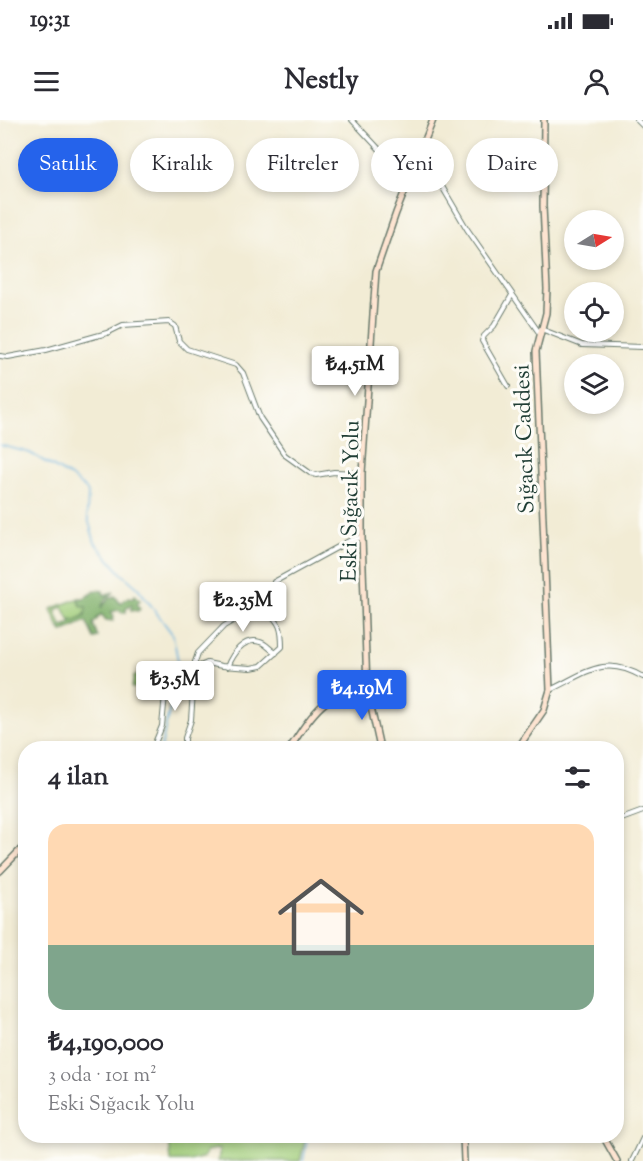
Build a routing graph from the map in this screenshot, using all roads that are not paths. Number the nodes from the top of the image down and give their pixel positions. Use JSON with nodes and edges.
{"nodes":[{"id":1,"x":352,"y":120,"type":"edge"},
{"id":2,"x":433,"y":120,"type":"edge"},
{"id":3,"x":544,"y":120,"type":"edge"},
{"id":4,"x":638,"y":120,"type":"edge"},
{"id":5,"x":643,"y":126,"type":"edge"},
{"id":6,"x":426,"y":138,"type":"edge"},
{"id":7,"x":371,"y":141,"type":"edge"},
{"id":8,"x":405,"y":192,"type":"edge"},
{"id":9,"x":445,"y":192,"type":"edge"},
{"id":10,"x":512,"y":295,"type":"junction"},
{"id":11,"x":542,"y":332,"type":"junction"},
{"id":12,"x":643,"y":346,"type":"edge"},
{"id":13,"x":0,"y":356,"type":"edge"},
{"id":14,"x":508,"y":386,"type":"dead end"},
{"id":15,"x":362,"y":473,"type":"junction"},
{"id":16,"x":362,"y":537,"type":"junction"},
{"id":17,"x":267,"y":610,"type":"junction"},
{"id":18,"x":276,"y":652,"type":"junction"},
{"id":19,"x":227,"y":667,"type":"junction"},
{"id":20,"x":195,"y":668,"type":"junction"},
{"id":21,"x":165,"y":674,"type":"dead end"},
{"id":22,"x":643,"y":677,"type":"edge"},
{"id":23,"x":367,"y":689,"type":"junction"},
{"id":24,"x":550,"y":690,"type":"junction"},
{"id":25,"x":156,"y":741,"type":"edge"},
{"id":26,"x":185,"y":741,"type":"edge"},
{"id":27,"x":295,"y":741,"type":"edge"},
{"id":28,"x":378,"y":741,"type":"edge"},
{"id":29,"x":523,"y":741,"type":"edge"},
{"id":30,"x":643,"y":811,"type":"edge"},
{"id":31,"x":624,"y":818,"type":"edge"},
{"id":32,"x":18,"y":852,"type":"edge"},
{"id":33,"x":0,"y":871,"type":"edge"},
{"id":34,"x":643,"y":1138,"type":"edge"},
{"id":35,"x":463,"y":1143,"type":"edge"},
{"id":36,"x":607,"y":1143,"type":"edge"},
{"id":37,"x":464,"y":1161,"type":"edge"},
{"id":38,"x":617,"y":1161,"type":"edge"},
{"id":39,"x":632,"y":1161,"type":"edge"}],
"edges":[{"from":1,"to":7,"type":"street"},
{"from":2,"to":6,"type":"main road","name":"Eski Sığacık Yolu"},
{"from":3,"to":11,"type":"main road","name":"Sığacık Caddesi"},
{"from":4,"to":5,"type":"street"},
{"from":8,"to":15,"type":"main road","name":"Eski Sığacık Yolu"},
{"from":9,"to":10,"type":"street"},
{"from":10,"to":11,"type":"street"},
{"from":10,"to":14,"type":"street"},
{"from":11,"to":12,"type":"street"},
{"from":11,"to":24,"type":"main road","name":"Sığacık Caddesi"},
{"from":13,"to":15,"type":"street"},
{"from":15,"to":16,"type":"main road","name":"Eski Sığacık Yolu"},
{"from":16,"to":17,"type":"street"},
{"from":16,"to":23,"type":"main road","name":"Eski Sığacık Yolu"},
{"from":17,"to":18,"type":"street"},
{"from":17,"to":20,"type":"street"},
{"from":18,"to":19,"type":"street"},
{"from":18,"to":19,"type":"street"},
{"from":19,"to":20,"type":"street"},
{"from":20,"to":26,"type":"street"},
{"from":21,"to":25,"type":"street"},
{"from":22,"to":24,"type":"street"},
{"from":23,"to":27,"type":"main road"},
{"from":23,"to":28,"type":"main road","name":"Eski Sığacık Yolu"},
{"from":24,"to":29,"type":"main road","name":"Sığacık Caddesi"},
{"from":30,"to":31,"type":"street"},
{"from":32,"to":33,"type":"main road"},
{"from":34,"to":39,"type":"street"},
{"from":35,"to":37,"type":"main road"},
{"from":36,"to":38,"type":"main road"}]}
